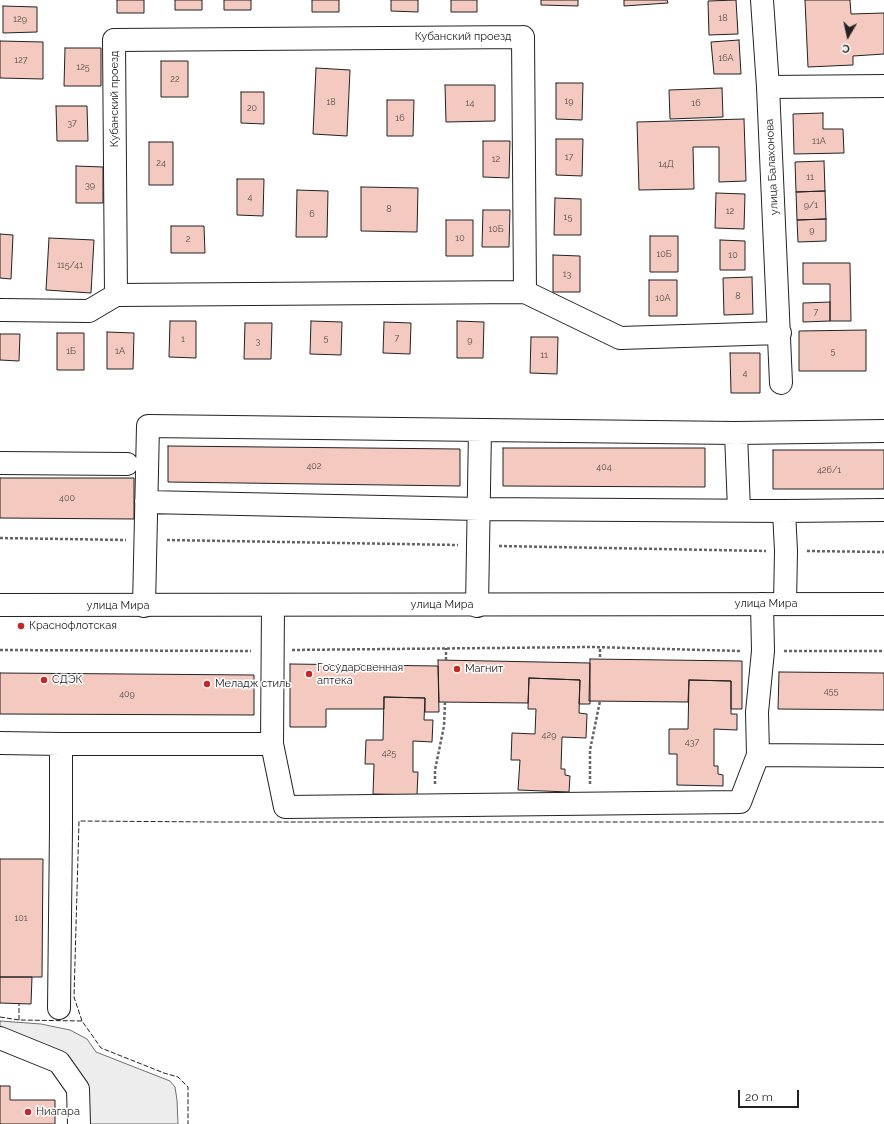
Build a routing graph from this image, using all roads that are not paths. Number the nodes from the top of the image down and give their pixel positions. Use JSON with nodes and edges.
{"nodes":[{"id":1,"x":762,"y":0,"type":"edge"},
{"id":2,"x":884,"y":86,"type":"edge"},
{"id":3,"x":768,"y":87,"type":"junction"},
{"id":4,"x":525,"y":292,"type":"junction"},
{"id":5,"x":116,"y":295,"type":"junction"},
{"id":6,"x":0,"y":310,"type":"edge"},
{"id":7,"x":780,"y":334,"type":"junction"},
{"id":8,"x":781,"y":383,"type":"dead end"},
{"id":9,"x":480,"y":430,"type":"junction"},
{"id":10,"x":884,"y":431,"type":"edge"},
{"id":11,"x":736,"y":433,"type":"junction"},
{"id":12,"x":0,"y":463,"type":"edge"},
{"id":13,"x":127,"y":464,"type":"dead end"},
{"id":14,"x":146,"y":502,"type":"junction"},
{"id":15,"x":479,"y":509,"type":"junction"},
{"id":16,"x":739,"y":510,"type":"junction"},
{"id":17,"x":884,"y":510,"type":"edge"},
{"id":18,"x":784,"y":511,"type":"junction"},
{"id":19,"x":762,"y":604,"type":"junction"},
{"id":20,"x":785,"y":604,"type":"junction"},
{"id":21,"x":884,"y":604,"type":"edge"},
{"id":22,"x":0,"y":605,"type":"edge"},
{"id":23,"x":273,"y":605,"type":"junction"},
{"id":24,"x":144,"y":606,"type":"junction"},
{"id":25,"x":477,"y":606,"type":"junction"},
{"id":26,"x":0,"y":743,"type":"edge"},
{"id":27,"x":61,"y":744,"type":"junction"},
{"id":28,"x":272,"y":744,"type":"junction"},
{"id":29,"x":758,"y":755,"type":"junction"},
{"id":30,"x":884,"y":756,"type":"edge"},
{"id":31,"x":59,"y":1008,"type":"dead end"},
{"id":32,"x":0,"y":1038,"type":"edge"},
{"id":33,"x":79,"y":1124,"type":"edge"}],
"edges":[{"from":1,"to":3,"type":"street","name":"улица Балахонова"},
{"from":2,"to":3,"type":"street"},
{"from":3,"to":7,"type":"street","name":"улица Балахонова"},
{"from":4,"to":5,"type":"street"},
{"from":4,"to":5,"type":"street","name":"Кубанский проезд"},
{"from":4,"to":7,"type":"street"},
{"from":5,"to":6,"type":"street"},
{"from":7,"to":8,"type":"street","name":"улица Балахонова"},
{"from":9,"to":11,"type":"street"},
{"from":9,"to":14,"type":"street"},
{"from":9,"to":15,"type":"street"},
{"from":10,"to":11,"type":"street"},
{"from":11,"to":16,"type":"street"},
{"from":12,"to":13,"type":"street"},
{"from":14,"to":15,"type":"street"},
{"from":14,"to":24,"type":"street"},
{"from":15,"to":16,"type":"street"},
{"from":15,"to":25,"type":"street"},
{"from":16,"to":18,"type":"street"},
{"from":17,"to":18,"type":"street"},
{"from":18,"to":20,"type":"street"},
{"from":19,"to":20,"type":"street","name":"улица Мира"},
{"from":19,"to":25,"type":"street","name":"улица Мира"},
{"from":19,"to":29,"type":"street"},
{"from":20,"to":21,"type":"street","name":"улица Мира"},
{"from":22,"to":24,"type":"street","name":"улица Мира"},
{"from":23,"to":24,"type":"street","name":"улица Мира"},
{"from":23,"to":25,"type":"street","name":"улица Мира"},
{"from":23,"to":28,"type":"street"},
{"from":26,"to":27,"type":"street"},
{"from":27,"to":28,"type":"street"},
{"from":27,"to":31,"type":"street"},
{"from":28,"to":29,"type":"street"},
{"from":29,"to":30,"type":"street"},
{"from":32,"to":33,"type":"street"}]}
